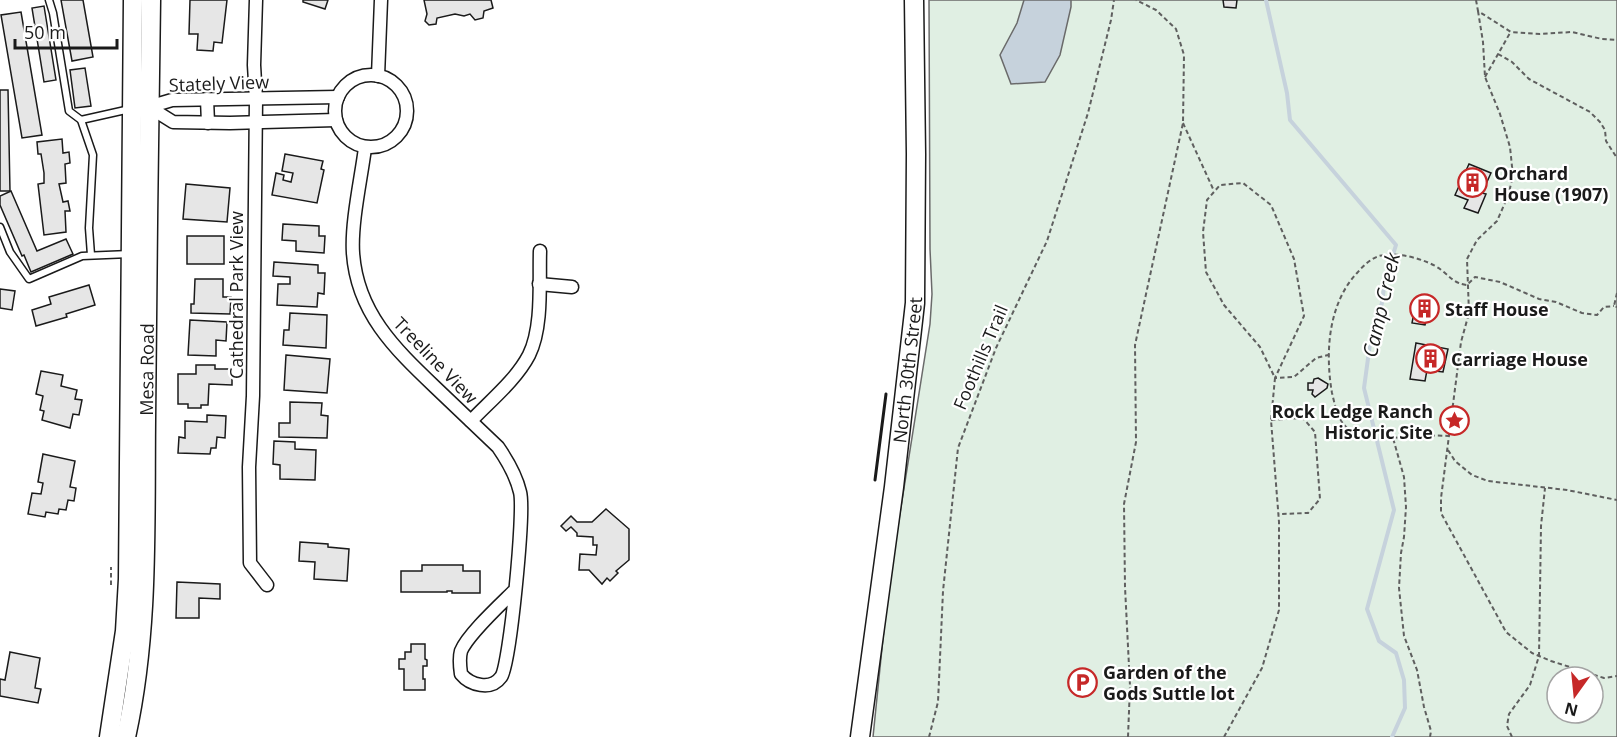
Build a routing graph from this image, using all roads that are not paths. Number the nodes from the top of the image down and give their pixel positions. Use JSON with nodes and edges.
{"nodes":[{"id":1,"x":49,"y":0,"type":"edge"},
{"id":2,"x":133,"y":0,"type":"edge"},
{"id":3,"x":151,"y":0,"type":"edge"},
{"id":4,"x":256,"y":0,"type":"edge"},
{"id":5,"x":381,"y":0,"type":"edge"},
{"id":6,"x":914,"y":0,"type":"edge"},
{"id":7,"x":378,"y":76,"type":"junction"},
{"id":8,"x":338,"y":97,"type":"junction"},
{"id":9,"x":207,"y":99,"type":"junction"},
{"id":10,"x":256,"y":99,"type":"junction"},
{"id":11,"x":141,"y":108,"type":"junction"},
{"id":12,"x":81,"y":120,"type":"junction"},
{"id":13,"x":336,"y":120,"type":"junction"},
{"id":14,"x":255,"y":122,"type":"junction"},
{"id":15,"x":208,"y":123,"type":"junction"},
{"id":16,"x":365,"y":148,"type":"junction"},
{"id":17,"x":0,"y":227,"type":"edge"},
{"id":18,"x":540,"y":250,"type":"dead end"},
{"id":19,"x":131,"y":254,"type":"junction"},
{"id":20,"x":91,"y":255,"type":"junction"},
{"id":21,"x":539,"y":284,"type":"junction"},
{"id":22,"x":572,"y":287,"type":"dead end"},
{"id":23,"x":471,"y":421,"type":"junction"},
{"id":24,"x":267,"y":585,"type":"dead end"},
{"id":25,"x":515,"y":590,"type":"junction"},
{"id":26,"x":109,"y":737,"type":"edge"},
{"id":27,"x":126,"y":737,"type":"edge"},
{"id":28,"x":860,"y":737,"type":"edge"}],
"edges":[{"from":1,"to":12,"type":"lane"},
{"from":2,"to":11,"type":"main road","name":"Mesa Road"},
{"from":3,"to":11,"type":"main road","name":"Mesa Road"},
{"from":4,"to":10,"type":"street","name":"Cathedral Park View"},
{"from":5,"to":7,"type":"street"},
{"from":6,"to":28,"type":"main road","name":"North 30th Street"},
{"from":7,"to":8,"type":"street"},
{"from":7,"to":16,"type":"street"},
{"from":8,"to":10,"type":"street","name":"Stately View"},
{"from":8,"to":13,"type":"street"},
{"from":9,"to":10,"type":"street","name":"Stately View"},
{"from":9,"to":11,"type":"street","name":"Stately View"},
{"from":9,"to":15,"type":"street"},
{"from":10,"to":14,"type":"street","name":"Cathedral Park View"},
{"from":11,"to":12,"type":"lane"},
{"from":11,"to":15,"type":"street","name":"Stately View"},
{"from":11,"to":19,"type":"main road","name":"Mesa Road"},
{"from":11,"to":27,"type":"main road","name":"Mesa Road"},
{"from":12,"to":20,"type":"lane"},
{"from":13,"to":14,"type":"street","name":"Stately View"},
{"from":13,"to":16,"type":"street"},
{"from":14,"to":15,"type":"street","name":"Stately View"},
{"from":14,"to":24,"type":"street","name":"Cathedral Park View"},
{"from":16,"to":23,"type":"street","name":"Treeline View"},
{"from":17,"to":20,"type":"lane"},
{"from":18,"to":21,"type":"street","name":"Treeline View"},
{"from":19,"to":20,"type":"lane"},
{"from":19,"to":26,"type":"main road","name":"Mesa Road"},
{"from":21,"to":22,"type":"street"},
{"from":21,"to":23,"type":"street","name":"Treeline View"},
{"from":23,"to":25,"type":"street","name":"Treeline View"},
{"from":25,"to":25,"type":"street","name":"Treeline View"}]}
